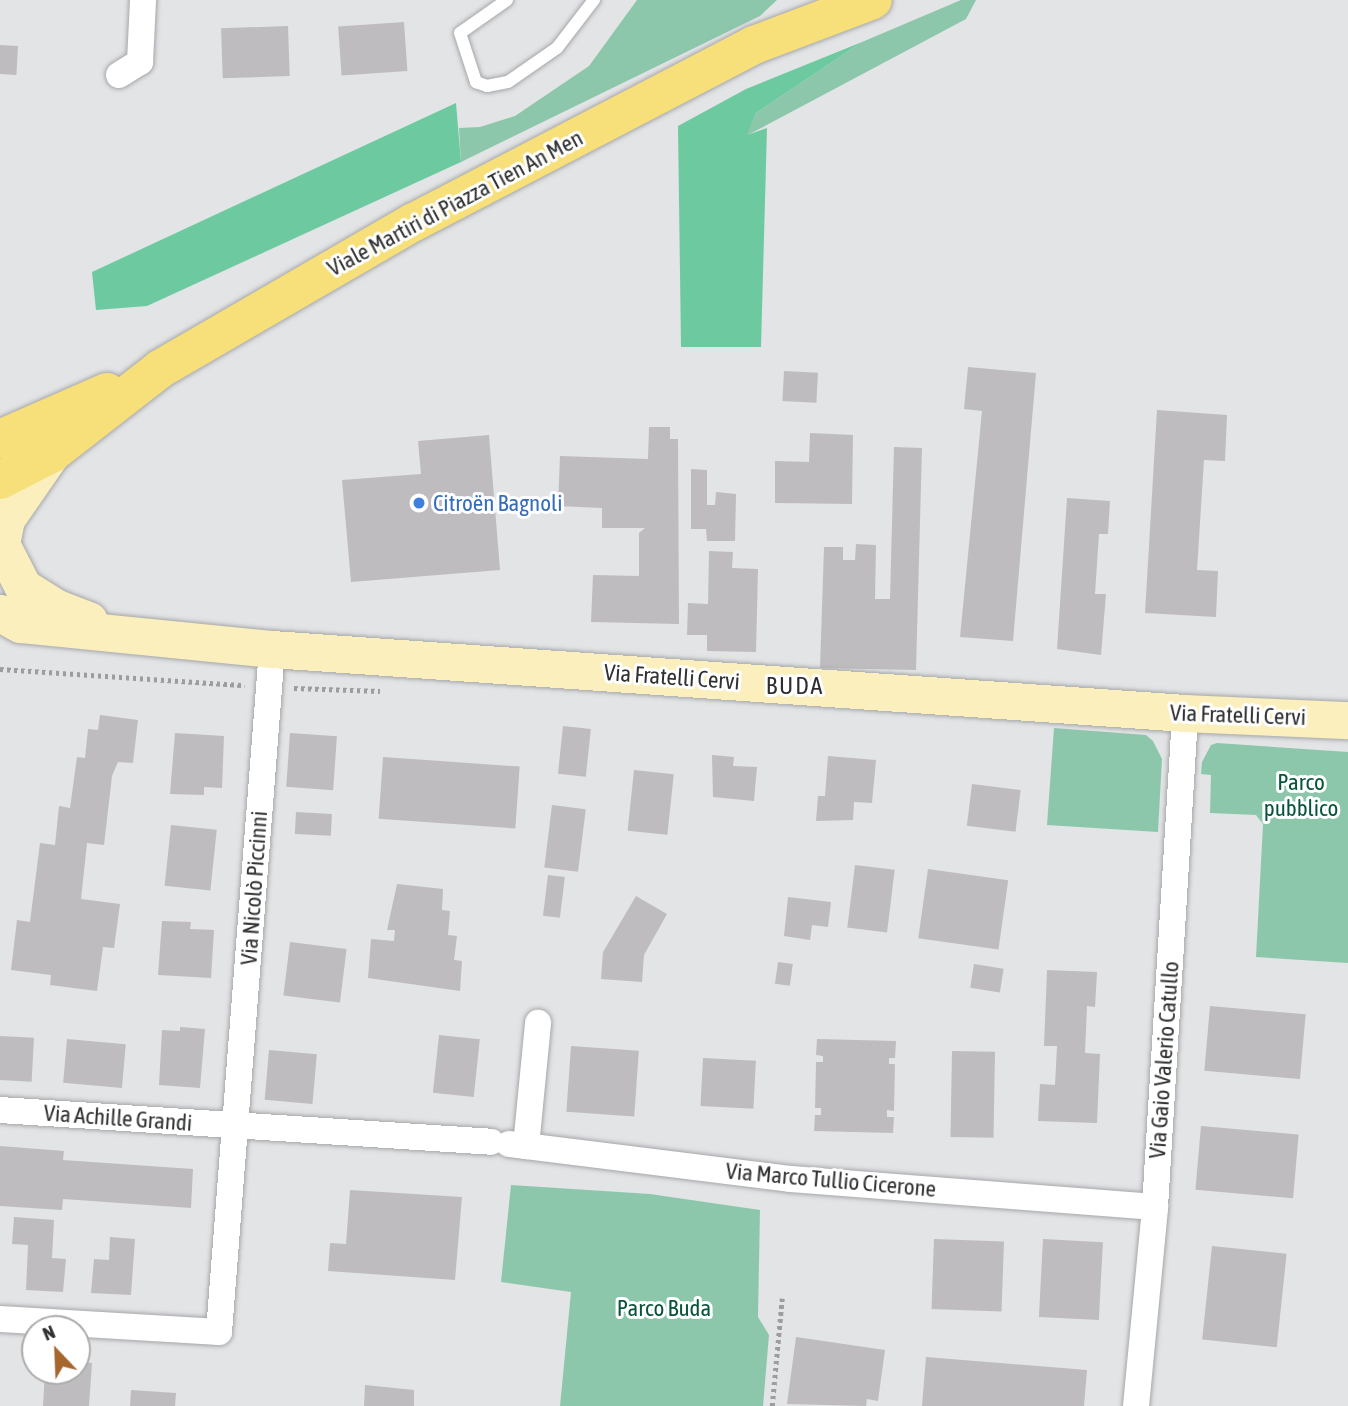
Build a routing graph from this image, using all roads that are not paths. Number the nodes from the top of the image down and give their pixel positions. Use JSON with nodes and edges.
{"nodes":[{"id":1,"x":143,"y":0,"type":"edge"},
{"id":2,"x":507,"y":0,"type":"edge"},
{"id":3,"x":594,"y":0,"type":"edge"},
{"id":4,"x":796,"y":0,"type":"edge"},
{"id":5,"x":873,"y":0,"type":"edge"},
{"id":6,"x":754,"y":45,"type":"junction"},
{"id":7,"x":119,"y":75,"type":"dead end"},
{"id":8,"x":160,"y":369,"type":"junction"},
{"id":9,"x":0,"y":439,"type":"edge"},
{"id":10,"x":51,"y":454,"type":"junction"},
{"id":11,"x":0,"y":480,"type":"edge"},
{"id":12,"x":0,"y":613,"type":"edge"},
{"id":13,"x":123,"y":632,"type":"junction"},
{"id":14,"x":0,"y":637,"type":"edge"},
{"id":15,"x":272,"y":649,"type":"junction"},
{"id":16,"x":1185,"y":713,"type":"junction"},
{"id":17,"x":1348,"y":720,"type":"edge"},
{"id":18,"x":538,"y":1023,"type":"dead end"},
{"id":19,"x":0,"y":1110,"type":"edge"},
{"id":20,"x":236,"y":1127,"type":"junction"},
{"id":21,"x":509,"y":1144,"type":"junction"},
{"id":22,"x":1155,"y":1207,"type":"junction"},
{"id":23,"x":0,"y":1319,"type":"edge"},
{"id":24,"x":1136,"y":1406,"type":"edge"}],
"edges":[{"from":1,"to":7,"type":"street"},
{"from":2,"to":3,"type":"lane"},
{"from":4,"to":6,"type":"main road","name":"Viale Martiri di Piazza Tien An Men"},
{"from":5,"to":6,"type":"main road","name":"Viale Martiri di Piazza Tien An Men"},
{"from":6,"to":8,"type":"main road","name":"Viale Martiri di Piazza Tien An Men"},
{"from":8,"to":9,"type":"main road","name":"Viale Martiri di Piazza Tien An Men"},
{"from":8,"to":10,"type":"main road","name":"Viale Martiri di Piazza Tien An Men"},
{"from":10,"to":11,"type":"main road","name":"Viale Martiri di Piazza Tien An Men"},
{"from":10,"to":13,"type":"main road","name":"Via Fratelli Cervi"},
{"from":12,"to":13,"type":"main road","name":"Via Fratelli Cervi"},
{"from":13,"to":14,"type":"main road","name":"Via Fratelli Cervi"},
{"from":13,"to":15,"type":"main road","name":"Via Fratelli Cervi"},
{"from":15,"to":16,"type":"main road","name":"Via Fratelli Cervi"},
{"from":15,"to":20,"type":"street","name":"Via Nicolò Piccinni"},
{"from":16,"to":17,"type":"main road","name":"Via Fratelli Cervi"},
{"from":16,"to":22,"type":"street","name":"Via Gaio Valerio Catullo"},
{"from":18,"to":21,"type":"street"},
{"from":19,"to":20,"type":"street","name":"Via Achille Grandi"},
{"from":20,"to":21,"type":"street"},
{"from":20,"to":23,"type":"street","name":"Via Nicolò Piccinni"},
{"from":21,"to":22,"type":"street","name":"Via Marco Tullio Cicerone"},
{"from":22,"to":24,"type":"street","name":"Via Gaio Valerio Catullo"}]}
